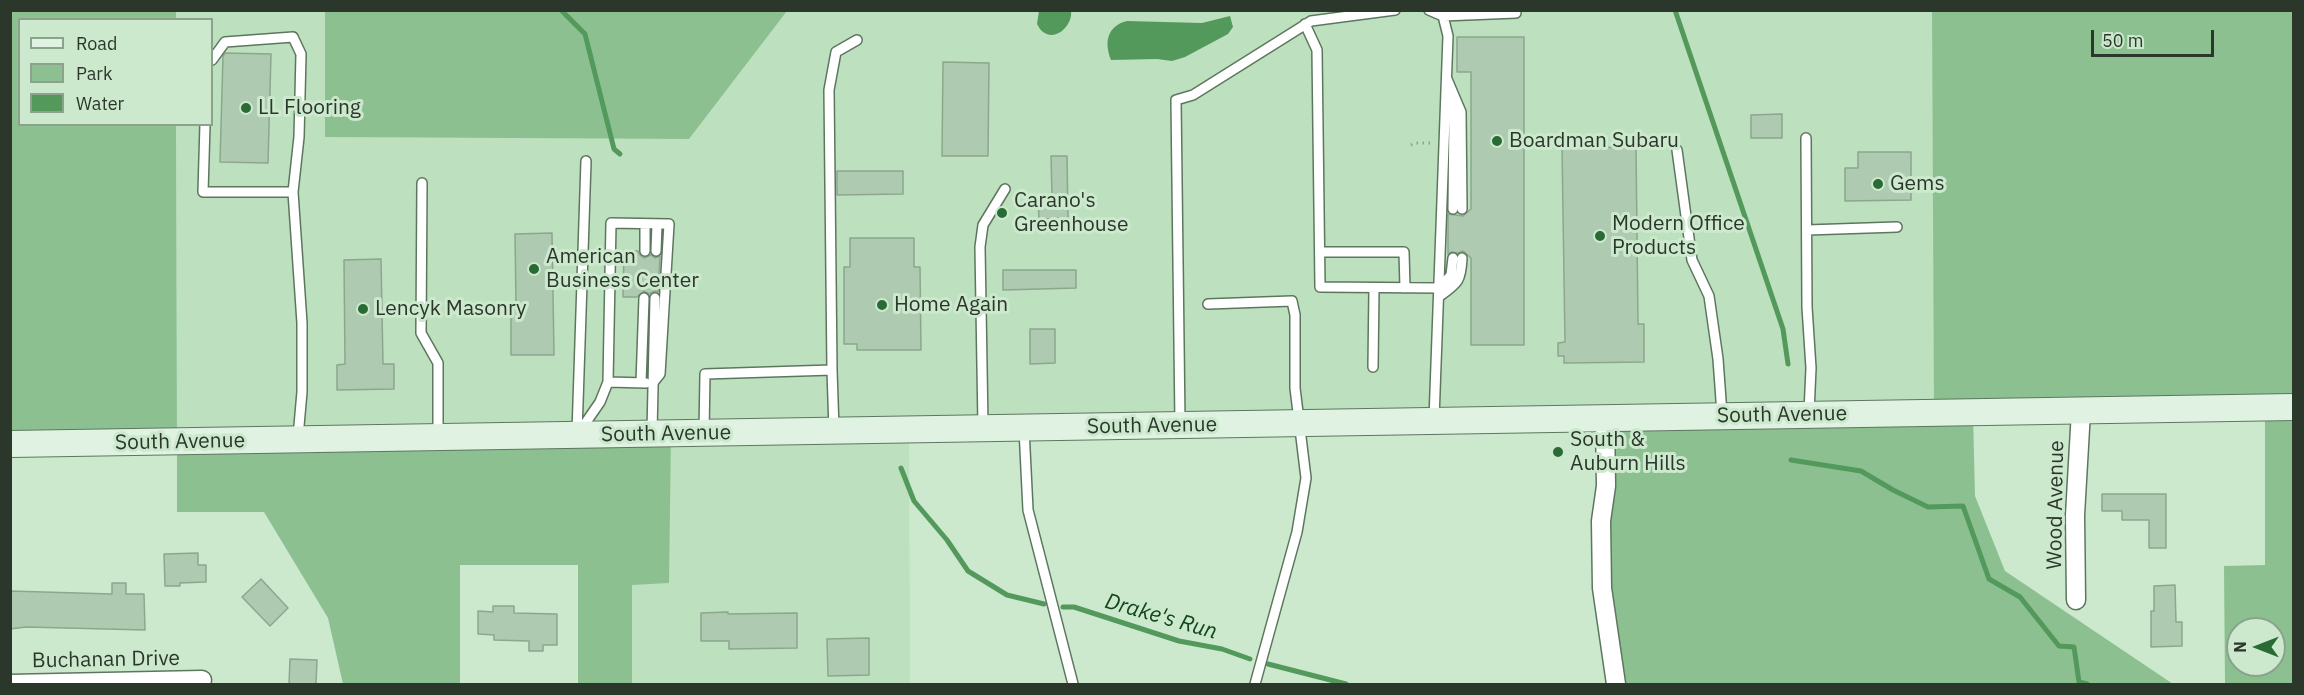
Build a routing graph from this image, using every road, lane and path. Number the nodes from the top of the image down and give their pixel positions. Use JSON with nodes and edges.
{"nodes":[{"id":1,"x":1395,"y":10,"type":"edge"},
{"id":2,"x":1429,"y":10,"type":"edge"},
{"id":3,"x":1516,"y":13,"type":"dead end"},
{"id":4,"x":1443,"y":16,"type":"junction"},
{"id":5,"x":1305,"y":24,"type":"junction"},
{"id":6,"x":856,"y":40,"type":"dead end"},
{"id":7,"x":213,"y":59,"type":"edge"},
{"id":8,"x":1446,"y":76,"type":"junction"},
{"id":9,"x":205,"y":126,"type":"edge"},
{"id":10,"x":1806,"y":138,"type":"dead end"},
{"id":11,"x":1423,"y":143,"type":"dead end"},
{"id":12,"x":1411,"y":146,"type":"dead end"},
{"id":13,"x":1677,"y":150,"type":"dead end"},
{"id":14,"x":586,"y":161,"type":"dead end"},
{"id":15,"x":422,"y":183,"type":"dead end"},
{"id":16,"x":1005,"y":189,"type":"dead end"},
{"id":17,"x":293,"y":192,"type":"junction"},
{"id":18,"x":1458,"y":209,"type":"dead end"},
{"id":19,"x":645,"y":224,"type":"junction"},
{"id":20,"x":657,"y":224,"type":"junction"},
{"id":21,"x":1897,"y":227,"type":"dead end"},
{"id":22,"x":1807,"y":230,"type":"junction"},
{"id":23,"x":645,"y":251,"type":"dead end"},
{"id":24,"x":656,"y":251,"type":"dead end"},
{"id":25,"x":1320,"y":252,"type":"junction"},
{"id":26,"x":1457,"y":258,"type":"dead end"},
{"id":27,"x":1374,"y":288,"type":"junction"},
{"id":28,"x":1405,"y":288,"type":"junction"},
{"id":29,"x":1440,"y":292,"type":"junction"},
{"id":30,"x":644,"y":297,"type":"dead end"},
{"id":31,"x":655,"y":298,"type":"dead end"},
{"id":32,"x":1208,"y":304,"type":"dead end"},
{"id":33,"x":1373,"y":367,"type":"dead end"},
{"id":34,"x":832,"y":370,"type":"junction"},
{"id":35,"x":608,"y":382,"type":"junction"},
{"id":36,"x":641,"y":383,"type":"junction"},
{"id":37,"x":652,"y":384,"type":"junction"},
{"id":38,"x":2294,"y":407,"type":"edge"},
{"id":39,"x":2081,"y":411,"type":"junction"},
{"id":40,"x":1809,"y":415,"type":"junction"},
{"id":41,"x":1722,"y":416,"type":"junction"},
{"id":42,"x":1605,"y":418,"type":"junction"},
{"id":43,"x":1434,"y":421,"type":"junction"},
{"id":44,"x":1301,"y":423,"type":"junction"},
{"id":45,"x":1180,"y":425,"type":"junction"},
{"id":46,"x":1024,"y":428,"type":"junction"},
{"id":47,"x":983,"y":429,"type":"junction"},
{"id":48,"x":834,"y":431,"type":"junction"},
{"id":49,"x":652,"y":434,"type":"junction"},
{"id":50,"x":704,"y":434,"type":"junction"},
{"id":51,"x":577,"y":435,"type":"junction"},
{"id":52,"x":438,"y":437,"type":"junction"},
{"id":53,"x":297,"y":440,"type":"junction"},
{"id":54,"x":10,"y":444,"type":"edge"},
{"id":55,"x":2076,"y":600,"type":"dead end"},
{"id":56,"x":202,"y":681,"type":"dead end"},
{"id":57,"x":10,"y":684,"type":"edge"},
{"id":58,"x":1073,"y":684,"type":"edge"},
{"id":59,"x":1255,"y":684,"type":"edge"},
{"id":60,"x":1616,"y":684,"type":"edge"}],
"edges":[{"from":1,"to":5,"type":"lane"},
{"from":2,"to":4,"type":"lane"},
{"from":3,"to":4,"type":"lane"},
{"from":4,"to":8,"type":"lane"},
{"from":5,"to":25,"type":"lane"},
{"from":5,"to":45,"type":"lane"},
{"from":6,"to":34,"type":"lane"},
{"from":7,"to":17,"type":"lane"},
{"from":8,"to":18,"type":"lane"},
{"from":8,"to":29,"type":"lane"},
{"from":9,"to":17,"type":"lane"},
{"from":10,"to":22,"type":"lane"},
{"from":11,"to":12,"type":"path"},
{"from":13,"to":41,"type":"lane"},
{"from":14,"to":51,"type":"lane"},
{"from":15,"to":52,"type":"lane"},
{"from":16,"to":47,"type":"lane"},
{"from":17,"to":53,"type":"lane"},
{"from":19,"to":20,"type":"lane"},
{"from":19,"to":23,"type":"lane"},
{"from":19,"to":35,"type":"lane"},
{"from":20,"to":24,"type":"lane"},
{"from":20,"to":37,"type":"lane"},
{"from":21,"to":22,"type":"lane"},
{"from":22,"to":40,"type":"lane"},
{"from":25,"to":27,"type":"lane"},
{"from":25,"to":28,"type":"lane"},
{"from":26,"to":29,"type":"lane"},
{"from":27,"to":28,"type":"lane"},
{"from":27,"to":33,"type":"lane"},
{"from":28,"to":29,"type":"lane"},
{"from":29,"to":43,"type":"lane"},
{"from":30,"to":36,"type":"lane"},
{"from":31,"to":37,"type":"lane"},
{"from":32,"to":44,"type":"lane"},
{"from":34,"to":48,"type":"lane"},
{"from":34,"to":50,"type":"lane"},
{"from":35,"to":36,"type":"lane"},
{"from":35,"to":51,"type":"lane"},
{"from":36,"to":37,"type":"lane"},
{"from":37,"to":49,"type":"lane"},
{"from":38,"to":39,"type":"main road","name":"South Avenue"},
{"from":39,"to":40,"type":"main road","name":"South Avenue"},
{"from":39,"to":55,"type":"street","name":"Wood Avenue"},
{"from":40,"to":41,"type":"main road","name":"South Avenue"},
{"from":41,"to":42,"type":"main road","name":"South Avenue"},
{"from":42,"to":43,"type":"main road","name":"South Avenue"},
{"from":42,"to":60,"type":"street"},
{"from":43,"to":44,"type":"main road","name":"South Avenue"},
{"from":44,"to":45,"type":"main road","name":"South Avenue"},
{"from":44,"to":59,"type":"lane"},
{"from":45,"to":46,"type":"main road","name":"South Avenue"},
{"from":46,"to":47,"type":"main road","name":"South Avenue"},
{"from":46,"to":58,"type":"lane"},
{"from":47,"to":48,"type":"main road","name":"South Avenue"},
{"from":48,"to":50,"type":"main road","name":"South Avenue"},
{"from":49,"to":50,"type":"main road","name":"South Avenue"},
{"from":49,"to":51,"type":"main road","name":"South Avenue"},
{"from":51,"to":52,"type":"main road","name":"South Avenue"},
{"from":52,"to":53,"type":"main road","name":"South Avenue"},
{"from":53,"to":54,"type":"main road","name":"South Avenue"},
{"from":56,"to":57,"type":"street","name":"Buchanan Drive"}]}
